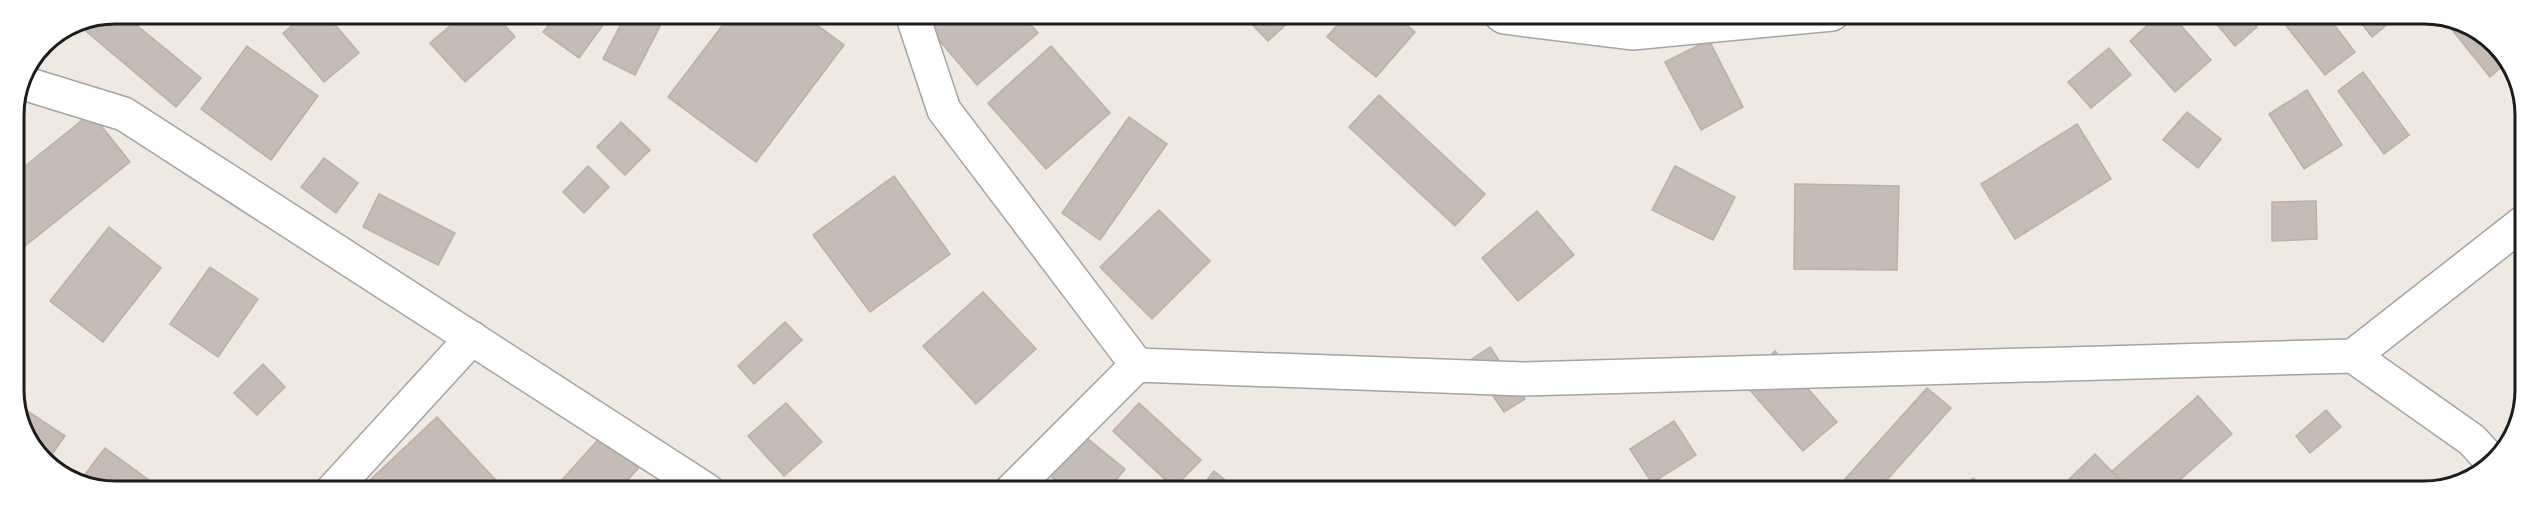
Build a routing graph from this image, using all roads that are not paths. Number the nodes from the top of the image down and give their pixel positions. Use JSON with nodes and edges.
{"nodes":[{"id":1,"x":915,"y":24,"type":"edge"},
{"id":2,"x":1560,"y":24,"type":"edge"},
{"id":3,"x":1727,"y":24,"type":"edge"},
{"id":4,"x":30,"y":85,"type":"edge"},
{"id":5,"x":2515,"y":229,"type":"edge"},
{"id":6,"x":472,"y":339,"type":"junction"},
{"id":7,"x":2353,"y":356,"type":"junction"},
{"id":8,"x":1137,"y":365,"type":"junction"},
{"id":9,"x":2486,"y":456,"type":"edge"},
{"id":10,"x":341,"y":481,"type":"edge"},
{"id":11,"x":692,"y":481,"type":"edge"},
{"id":12,"x":1021,"y":481,"type":"edge"}],
"edges":[{"from":1,"to":8,"type":"street"},
{"from":2,"to":3,"type":"street"},
{"from":4,"to":6,"type":"street"},
{"from":5,"to":7,"type":"street"},
{"from":6,"to":10,"type":"street"},
{"from":6,"to":11,"type":"street"},
{"from":7,"to":8,"type":"street"},
{"from":7,"to":9,"type":"street"},
{"from":8,"to":12,"type":"street"}]}
